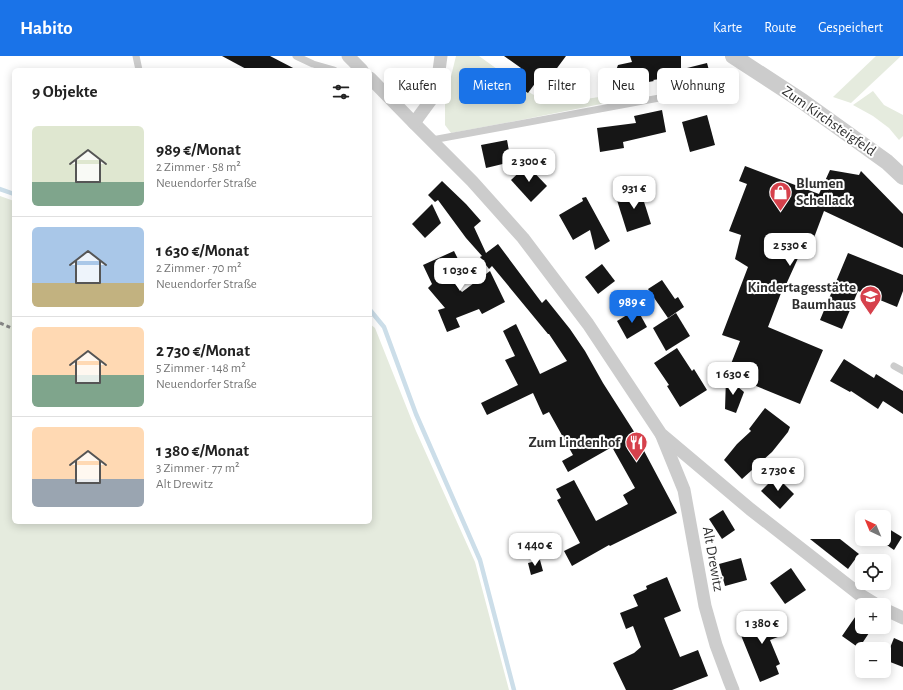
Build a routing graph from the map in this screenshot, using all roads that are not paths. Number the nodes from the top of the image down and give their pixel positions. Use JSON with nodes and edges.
{"nodes":[{"id":1,"x":136,"y":56,"type":"edge"},
{"id":2,"x":296,"y":56,"type":"edge"},
{"id":3,"x":348,"y":56,"type":"edge"},
{"id":4,"x":441,"y":56,"type":"edge"},
{"id":5,"x":733,"y":56,"type":"edge"},
{"id":6,"x":139,"y":68,"type":"edge"},
{"id":7,"x":327,"y":68,"type":"edge"},
{"id":8,"x":360,"y":68,"type":"edge"},
{"id":9,"x":372,"y":81,"type":"edge"},
{"id":10,"x":657,"y":98,"type":"edge"},
{"id":11,"x":414,"y":123,"type":"junction"},
{"id":12,"x":432,"y":140,"type":"junction"},
{"id":13,"x":903,"y":177,"type":"edge"},
{"id":14,"x":894,"y":366,"type":"dead end"},
{"id":15,"x":903,"y":371,"type":"edge"},
{"id":16,"x":661,"y":434,"type":"junction"},
{"id":17,"x":866,"y":598,"type":"edge"},
{"id":18,"x":891,"y":612,"type":"edge"},
{"id":19,"x":903,"y":618,"type":"edge"},
{"id":20,"x":733,"y":690,"type":"edge"}],
"edges":[{"from":1,"to":6,"type":"lane"},
{"from":2,"to":7,"type":"lane"},
{"from":3,"to":8,"type":"street"},
{"from":4,"to":11,"type":"street"},
{"from":5,"to":13,"type":"street","name":"Zum Kirchsteigfeld"},
{"from":9,"to":11,"type":"street"},
{"from":10,"to":12,"type":"lane"},
{"from":11,"to":12,"type":"street"},
{"from":12,"to":16,"type":"street"},
{"from":14,"to":15,"type":"lane"},
{"from":16,"to":17,"type":"street"},
{"from":16,"to":20,"type":"street","name":"Alt Drewitz"},
{"from":18,"to":19,"type":"street"}]}
